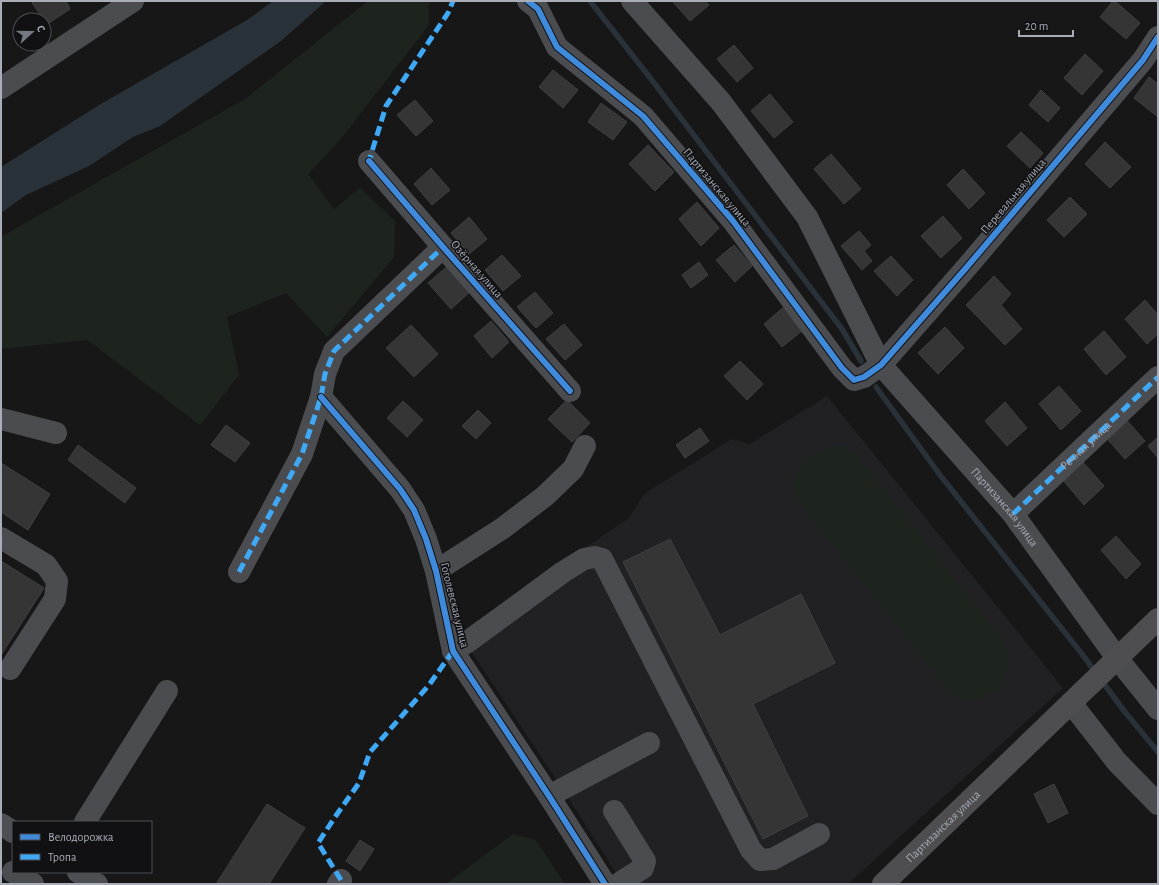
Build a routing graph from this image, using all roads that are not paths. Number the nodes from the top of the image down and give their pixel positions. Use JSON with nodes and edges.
{"nodes":[{"id":1,"x":133,"y":1,"type":"edge"},
{"id":2,"x":528,"y":1,"type":"edge"},
{"id":3,"x":632,"y":1,"type":"edge"},
{"id":4,"x":1158,"y":37,"type":"edge"},
{"id":5,"x":1,"y":88,"type":"edge"},
{"id":6,"x":369,"y":161,"type":"dead end"},
{"id":7,"x":443,"y":247,"type":"junction"},
{"id":8,"x":881,"y":364,"type":"junction"},
{"id":9,"x":1158,"y":377,"type":"edge"},
{"id":10,"x":570,"y":391,"type":"dead end"},
{"id":11,"x":321,"y":397,"type":"junction"},
{"id":12,"x":1,"y":419,"type":"edge"},
{"id":13,"x":56,"y":433,"type":"dead end"},
{"id":14,"x":585,"y":446,"type":"dead end"},
{"id":15,"x":1013,"y":514,"type":"junction"},
{"id":16,"x":1,"y":538,"type":"edge"},
{"id":17,"x":436,"y":571,"type":"junction"},
{"id":18,"x":239,"y":572,"type":"dead end"},
{"id":19,"x":1158,"y":619,"type":"edge"},
{"id":20,"x":453,"y":651,"type":"junction"},
{"id":21,"x":1112,"y":662,"type":"junction"},
{"id":22,"x":10,"y":669,"type":"dead end"},
{"id":23,"x":167,"y":691,"type":"dead end"},
{"id":24,"x":1075,"y":699,"type":"junction"},
{"id":25,"x":1158,"y":709,"type":"edge"},
{"id":26,"x":649,"y":743,"type":"dead end"},
{"id":27,"x":549,"y":796,"type":"junction"},
{"id":28,"x":1158,"y":804,"type":"edge"},
{"id":29,"x":614,"y":811,"type":"dead end"},
{"id":30,"x":86,"y":821,"type":"edge"},
{"id":31,"x":1,"y":824,"type":"edge"},
{"id":32,"x":12,"y":831,"type":"edge"},
{"id":33,"x":819,"y":834,"type":"dead end"},
{"id":34,"x":1,"y":865,"type":"edge"},
{"id":35,"x":12,"y":871,"type":"edge"},
{"id":36,"x":15,"y":873,"type":"edge"},
{"id":37,"x":80,"y":873,"type":"edge"},
{"id":38,"x":33,"y":884,"type":"edge"},
{"id":39,"x":97,"y":884,"type":"edge"},
{"id":40,"x":605,"y":884,"type":"edge"},
{"id":41,"x":618,"y":884,"type":"edge"},
{"id":42,"x":883,"y":884,"type":"edge"}],
"edges":[{"from":1,"to":5,"type":"street"},
{"from":2,"to":8,"type":"street","name":"Партизанская улица"},
{"from":3,"to":8,"type":"street","name":"Партизанская улица"},
{"from":4,"to":8,"type":"street","name":"Перевальная улица"},
{"from":6,"to":7,"type":"street","name":"Озёрная улица"},
{"from":7,"to":10,"type":"street","name":"Озёрная улица"},
{"from":7,"to":11,"type":"street"},
{"from":8,"to":15,"type":"street","name":"Партизанская улица"},
{"from":9,"to":15,"type":"street","name":"Речная улица"},
{"from":11,"to":17,"type":"street","name":"Гоголевская улица"},
{"from":11,"to":18,"type":"street"},
{"from":12,"to":13,"type":"street"},
{"from":14,"to":17,"type":"street"},
{"from":15,"to":21,"type":"street","name":"Партизанская улица"},
{"from":16,"to":22,"type":"street"},
{"from":17,"to":20,"type":"street","name":"Гоголевская улица"},
{"from":19,"to":21,"type":"highway","name":"Партизанская улица"},
{"from":20,"to":27,"type":"street","name":"Гоголевская улица"},
{"from":20,"to":33,"type":"street"},
{"from":21,"to":24,"type":"highway","name":"Партизанская улица"},
{"from":21,"to":25,"type":"street","name":"Партизанская улица"},
{"from":23,"to":30,"type":"street"},
{"from":24,"to":28,"type":"street"},
{"from":24,"to":42,"type":"highway","name":"Партизанская улица"},
{"from":26,"to":27,"type":"street"},
{"from":27,"to":40,"type":"street","name":"Гоголевская улица"},
{"from":29,"to":41,"type":"street"},
{"from":31,"to":32,"type":"main road"},
{"from":34,"to":35,"type":"street"},
{"from":36,"to":38,"type":"street"},
{"from":37,"to":39,"type":"main road"}]}
